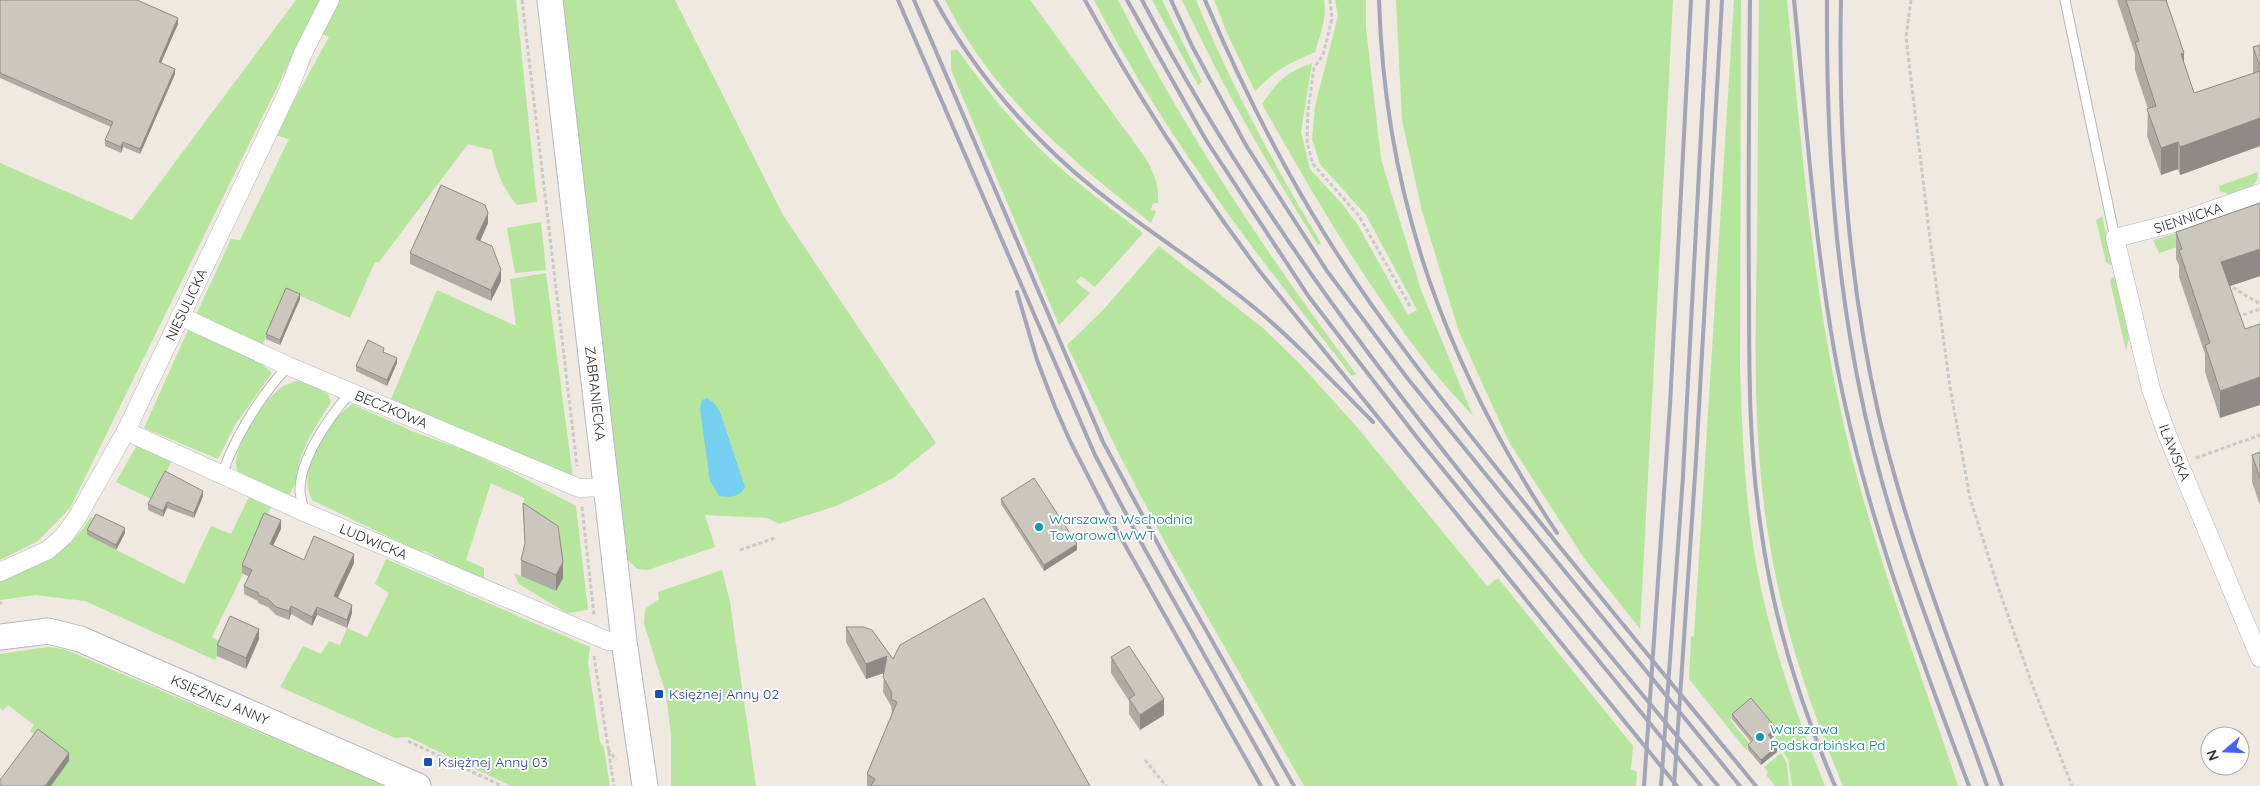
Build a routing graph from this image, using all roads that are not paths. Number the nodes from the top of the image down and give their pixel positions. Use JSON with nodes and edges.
{"nodes":[{"id":1,"x":330,"y":0,"type":"edge"},
{"id":2,"x":550,"y":0,"type":"edge"},
{"id":3,"x":2065,"y":0,"type":"edge"},
{"id":4,"x":2260,"y":194,"type":"edge"},
{"id":5,"x":2115,"y":238,"type":"junction"},
{"id":6,"x":180,"y":316,"type":"junction"},
{"id":7,"x":288,"y":366,"type":"junction"},
{"id":8,"x":351,"y":392,"type":"junction"},
{"id":9,"x":126,"y":431,"type":"junction"},
{"id":10,"x":222,"y":474,"type":"junction"},
{"id":11,"x":606,"y":487,"type":"junction"},
{"id":12,"x":304,"y":512,"type":"junction"},
{"id":13,"x":0,"y":572,"type":"edge"},
{"id":14,"x":9,"y":635,"type":"edge"},
{"id":15,"x":624,"y":641,"type":"junction"},
{"id":16,"x":2260,"y":658,"type":"edge"},
{"id":17,"x":418,"y":786,"type":"edge"},
{"id":18,"x":645,"y":786,"type":"edge"}],
"edges":[{"from":1,"to":6,"type":"street","name":"NIESULICKA"},
{"from":2,"to":11,"type":"main road","name":"ZABRANIECKA"},
{"from":3,"to":5,"type":"lane"},
{"from":4,"to":5,"type":"street","name":"SIENNICKA"},
{"from":5,"to":16,"type":"street","name":"IŁAWSKA"},
{"from":6,"to":7,"type":"street","name":"BECZKOWA"},
{"from":6,"to":9,"type":"street","name":"NIESULICKA"},
{"from":7,"to":8,"type":"street","name":"BECZKOWA"},
{"from":7,"to":10,"type":"lane"},
{"from":8,"to":11,"type":"street","name":"BECZKOWA"},
{"from":8,"to":12,"type":"lane"},
{"from":9,"to":10,"type":"street","name":"LUDWICKA"},
{"from":9,"to":13,"type":"street","name":"NIESULICKA"},
{"from":10,"to":12,"type":"street","name":"LUDWICKA"},
{"from":11,"to":15,"type":"main road","name":"ZABRANIECKA"},
{"from":12,"to":15,"type":"street","name":"LUDWICKA"},
{"from":14,"to":17,"type":"main road","name":"KSIĘŻNEJ ANNY"},
{"from":15,"to":18,"type":"main road","name":"ZABRANIECKA"}]}
